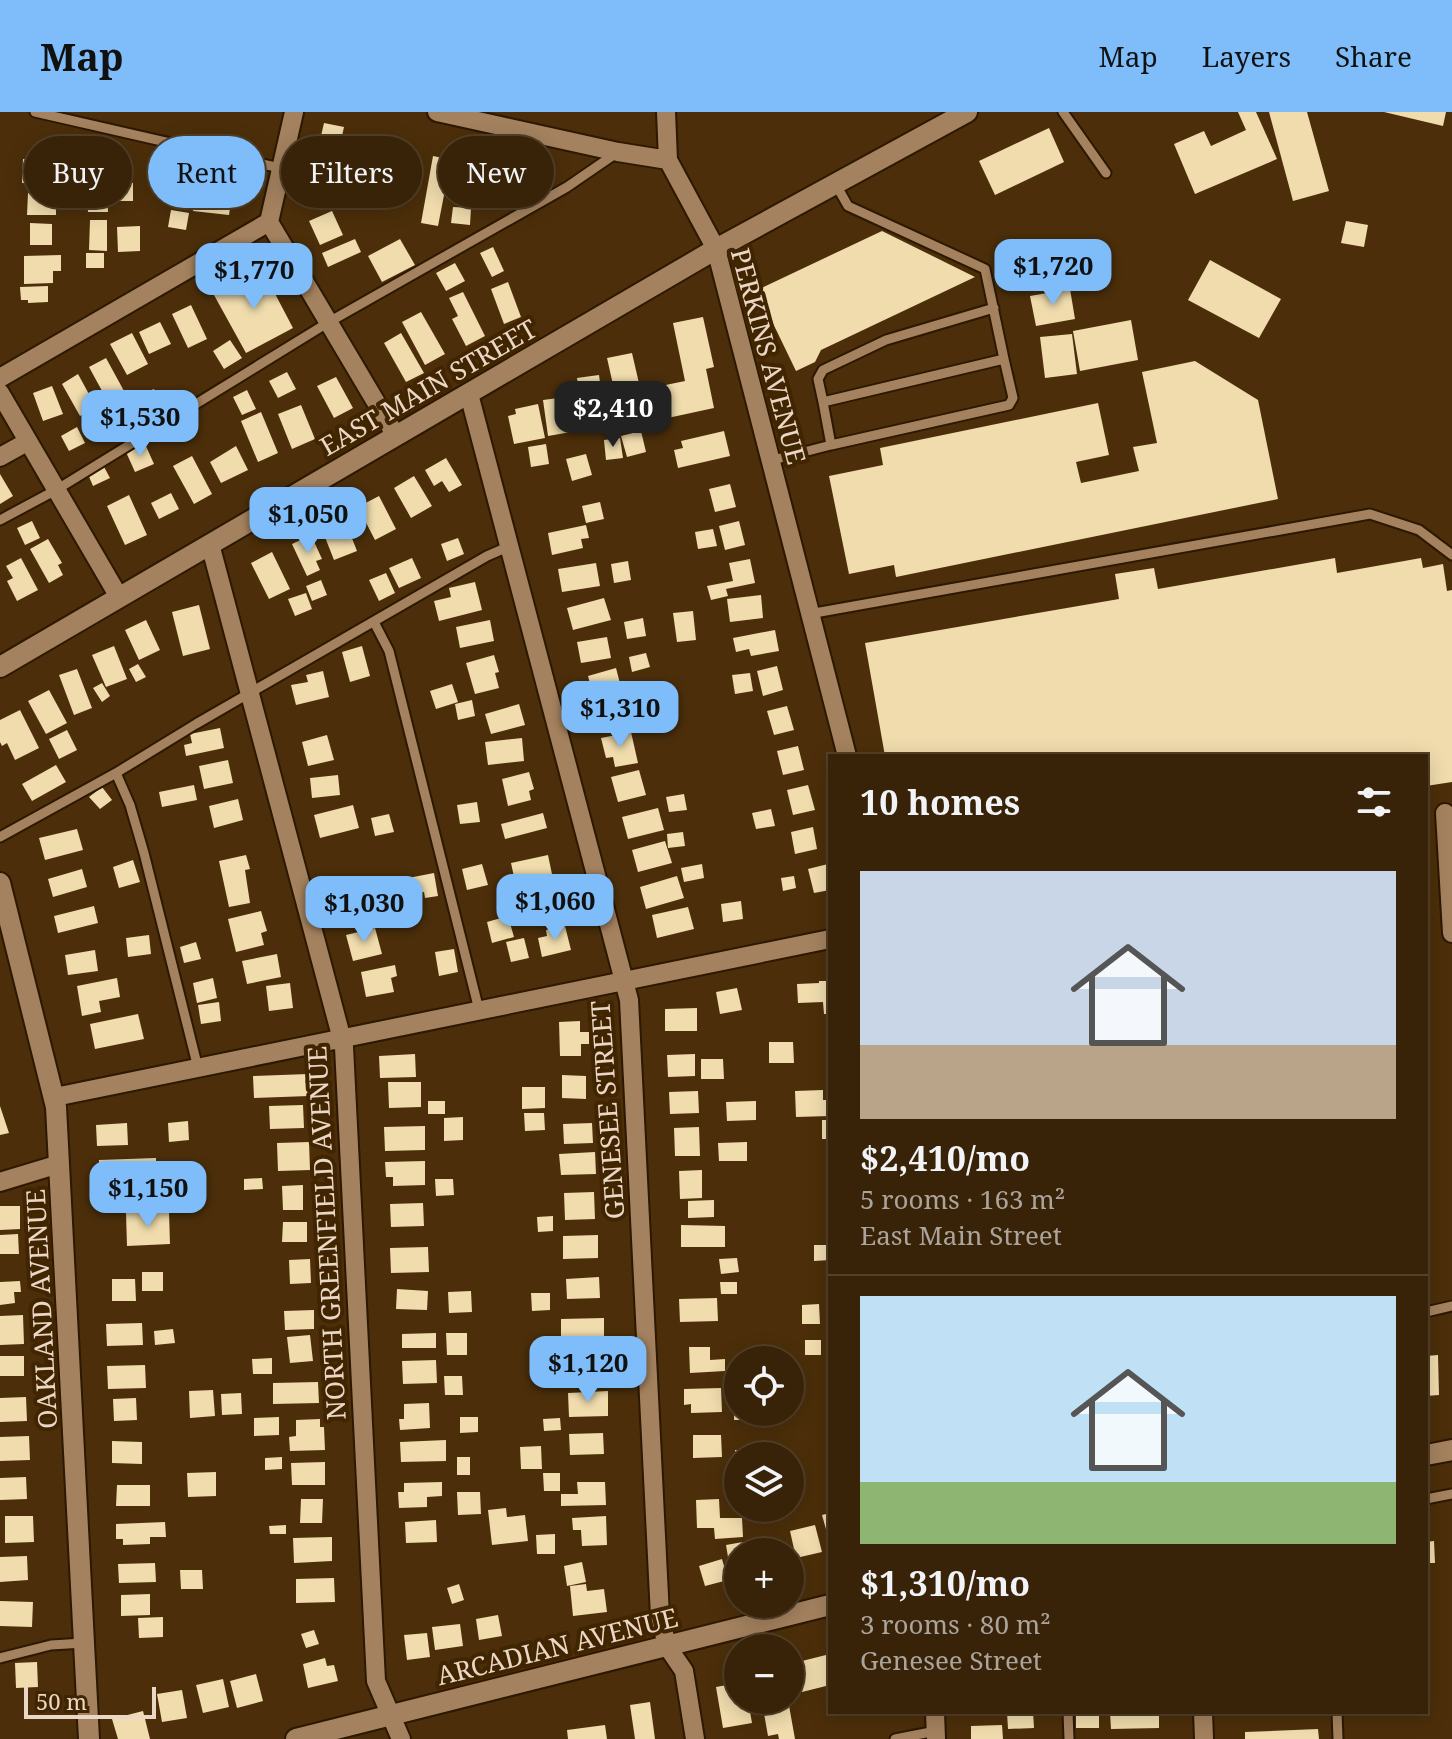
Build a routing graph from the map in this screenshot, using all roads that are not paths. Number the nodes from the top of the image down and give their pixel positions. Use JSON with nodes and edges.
{"nodes":[{"id":1,"x":35,"y":112,"type":"edge"},
{"id":2,"x":294,"y":112,"type":"edge"},
{"id":3,"x":437,"y":112,"type":"edge"},
{"id":4,"x":666,"y":112,"type":"edge"},
{"id":5,"x":967,"y":112,"type":"edge"},
{"id":6,"x":1063,"y":112,"type":"edge"},
{"id":7,"x":618,"y":152,"type":"junction"},
{"id":8,"x":668,"y":160,"type":"junction"},
{"id":9,"x":280,"y":168,"type":"junction"},
{"id":10,"x":1106,"y":173,"type":"dead end"},
{"id":11,"x":835,"y":183,"type":"junction"},
{"id":12,"x":269,"y":222,"type":"junction"},
{"id":13,"x":716,"y":249,"type":"junction"},
{"id":14,"x":994,"y":308,"type":"junction"},
{"id":15,"x":329,"y":322,"type":"junction"},
{"id":16,"x":1004,"y":359,"type":"junction"},
{"id":17,"x":0,"y":378,"type":"edge"},
{"id":18,"x":0,"y":393,"type":"edge"},
{"id":19,"x":469,"y":394,"type":"junction"},
{"id":20,"x":823,"y":402,"type":"junction"},
{"id":21,"x":396,"y":436,"type":"junction"},
{"id":22,"x":27,"y":442,"type":"junction"},
{"id":23,"x":831,"y":445,"type":"junction"},
{"id":24,"x":0,"y":457,"type":"edge"},
{"id":25,"x":769,"y":461,"type":"junction"},
{"id":26,"x":56,"y":490,"type":"junction"},
{"id":27,"x":0,"y":520,"type":"edge"},
{"id":28,"x":210,"y":544,"type":"junction"},
{"id":29,"x":510,"y":546,"type":"junction"},
{"id":30,"x":1452,"y":555,"type":"edge"},
{"id":31,"x":119,"y":597,"type":"junction"},
{"id":32,"x":809,"y":614,"type":"junction"},
{"id":33,"x":374,"y":622,"type":"junction"},
{"id":34,"x":0,"y":667,"type":"edge"},
{"id":35,"x":251,"y":694,"type":"junction"},
{"id":36,"x":846,"y":754,"type":"edge"},
{"id":37,"x":116,"y":773,"type":"junction"},
{"id":38,"x":1449,"y":812,"type":"edge"},
{"id":39,"x":1428,"y":817,"type":"edge"},
{"id":40,"x":0,"y":837,"type":"edge"},
{"id":41,"x":1,"y":894,"type":"edge"},
{"id":42,"x":1452,"y":933,"type":"edge"},
{"id":43,"x":828,"y":939,"type":"edge"},
{"id":44,"x":624,"y":981,"type":"junction"},
{"id":45,"x":479,"y":1010,"type":"junction"},
{"id":46,"x":342,"y":1039,"type":"junction"},
{"id":47,"x":198,"y":1068,"type":"junction"},
{"id":48,"x":55,"y":1097,"type":"junction"},
{"id":49,"x":59,"y":1164,"type":"junction"},
{"id":50,"x":0,"y":1182,"type":"edge"},
{"id":51,"x":1452,"y":1306,"type":"edge"},
{"id":52,"x":1428,"y":1312,"type":"edge"},
{"id":53,"x":1452,"y":1450,"type":"edge"},
{"id":54,"x":1428,"y":1455,"type":"edge"},
{"id":55,"x":1452,"y":1494,"type":"edge"},
{"id":56,"x":1428,"y":1499,"type":"edge"},
{"id":57,"x":828,"y":1606,"type":"edge"},
{"id":58,"x":84,"y":1643,"type":"junction"},
{"id":59,"x":667,"y":1646,"type":"junction"},
{"id":60,"x":0,"y":1658,"type":"edge"},
{"id":61,"x":391,"y":1714,"type":"junction"},
{"id":62,"x":935,"y":1714,"type":"edge"},
{"id":63,"x":1068,"y":1714,"type":"edge"},
{"id":64,"x":1203,"y":1714,"type":"edge"},
{"id":65,"x":1337,"y":1714,"type":"edge"},
{"id":66,"x":936,"y":1735,"type":"edge"},
{"id":67,"x":89,"y":1739,"type":"edge"},
{"id":68,"x":296,"y":1739,"type":"edge"},
{"id":69,"x":401,"y":1739,"type":"edge"},
{"id":70,"x":695,"y":1739,"type":"edge"},
{"id":71,"x":895,"y":1739,"type":"edge"},
{"id":72,"x":1069,"y":1739,"type":"edge"},
{"id":73,"x":1204,"y":1739,"type":"edge"},
{"id":74,"x":1338,"y":1739,"type":"edge"}],
"edges":[{"from":1,"to":9,"type":"lane"},
{"from":2,"to":9,"type":"street"},
{"from":3,"to":7,"type":"street"},
{"from":4,"to":8,"type":"street"},
{"from":5,"to":11,"type":"main road","name":"EAST MAIN STREET"},
{"from":6,"to":10,"type":"lane"},
{"from":7,"to":8,"type":"street"},
{"from":7,"to":15,"type":"lane"},
{"from":8,"to":13,"type":"street","name":"PERKINS AVENUE"},
{"from":9,"to":12,"type":"street"},
{"from":11,"to":13,"type":"main road","name":"EAST MAIN STREET"},
{"from":11,"to":14,"type":"lane"},
{"from":12,"to":15,"type":"street"},
{"from":12,"to":17,"type":"street"},
{"from":13,"to":19,"type":"main road","name":"EAST MAIN STREET"},
{"from":13,"to":25,"type":"street","name":"PERKINS AVENUE"},
{"from":14,"to":16,"type":"lane"},
{"from":14,"to":20,"type":"lane"},
{"from":15,"to":21,"type":"street"},
{"from":15,"to":26,"type":"lane"},
{"from":16,"to":20,"type":"lane"},
{"from":16,"to":23,"type":"lane"},
{"from":18,"to":22,"type":"street"},
{"from":19,"to":21,"type":"main road","name":"EAST MAIN STREET"},
{"from":19,"to":29,"type":"street","name":"GENESEE STREET"},
{"from":20,"to":23,"type":"lane"},
{"from":21,"to":28,"type":"main road","name":"EAST MAIN STREET"},
{"from":22,"to":24,"type":"street"},
{"from":22,"to":26,"type":"street"},
{"from":23,"to":25,"type":"lane"},
{"from":25,"to":32,"type":"street","name":"PERKINS AVENUE"},
{"from":26,"to":27,"type":"lane"},
{"from":26,"to":31,"type":"street"},
{"from":28,"to":31,"type":"main road","name":"EAST MAIN STREET"},
{"from":28,"to":35,"type":"street","name":"NORTH GREENFIELD AVENUE"},
{"from":29,"to":33,"type":"lane"},
{"from":29,"to":44,"type":"street","name":"GENESEE STREET"},
{"from":30,"to":32,"type":"lane"},
{"from":31,"to":34,"type":"main road","name":"EAST MAIN STREET"},
{"from":32,"to":36,"type":"street","name":"PERKINS AVENUE"},
{"from":33,"to":35,"type":"lane"},
{"from":33,"to":45,"type":"lane"},
{"from":35,"to":37,"type":"lane"},
{"from":35,"to":46,"type":"street","name":"NORTH GREENFIELD AVENUE"},
{"from":37,"to":40,"type":"lane"},
{"from":37,"to":47,"type":"lane"},
{"from":38,"to":39,"type":"street"},
{"from":38,"to":42,"type":"street"},
{"from":41,"to":48,"type":"main road","name":"OAKLAND AVENUE"},
{"from":43,"to":44,"type":"street"},
{"from":44,"to":45,"type":"street"},
{"from":44,"to":59,"type":"street","name":"GENESEE STREET"},
{"from":45,"to":46,"type":"street"},
{"from":46,"to":47,"type":"street"},
{"from":46,"to":61,"type":"street","name":"NORTH GREENFIELD AVENUE"},
{"from":47,"to":48,"type":"street"},
{"from":48,"to":49,"type":"main road","name":"OAKLAND AVENUE"},
{"from":49,"to":50,"type":"street"},
{"from":49,"to":58,"type":"main road","name":"OAKLAND AVENUE"},
{"from":51,"to":52,"type":"lane"},
{"from":53,"to":54,"type":"main road"},
{"from":55,"to":56,"type":"lane"},
{"from":57,"to":59,"type":"main road","name":"ARCADIAN AVENUE"},
{"from":58,"to":60,"type":"lane"},
{"from":58,"to":67,"type":"main road","name":"OAKLAND AVENUE"},
{"from":59,"to":61,"type":"main road","name":"ARCADIAN AVENUE"},
{"from":59,"to":70,"type":"street","name":"GENESEE STREET"},
{"from":61,"to":68,"type":"main road","name":"ARCADIAN AVENUE"},
{"from":61,"to":69,"type":"street","name":"NORTH GREENFIELD AVENUE"},
{"from":62,"to":66,"type":"street"},
{"from":63,"to":72,"type":"lane"},
{"from":64,"to":73,"type":"street"},
{"from":65,"to":74,"type":"lane"},
{"from":66,"to":71,"type":"lane"}]}
